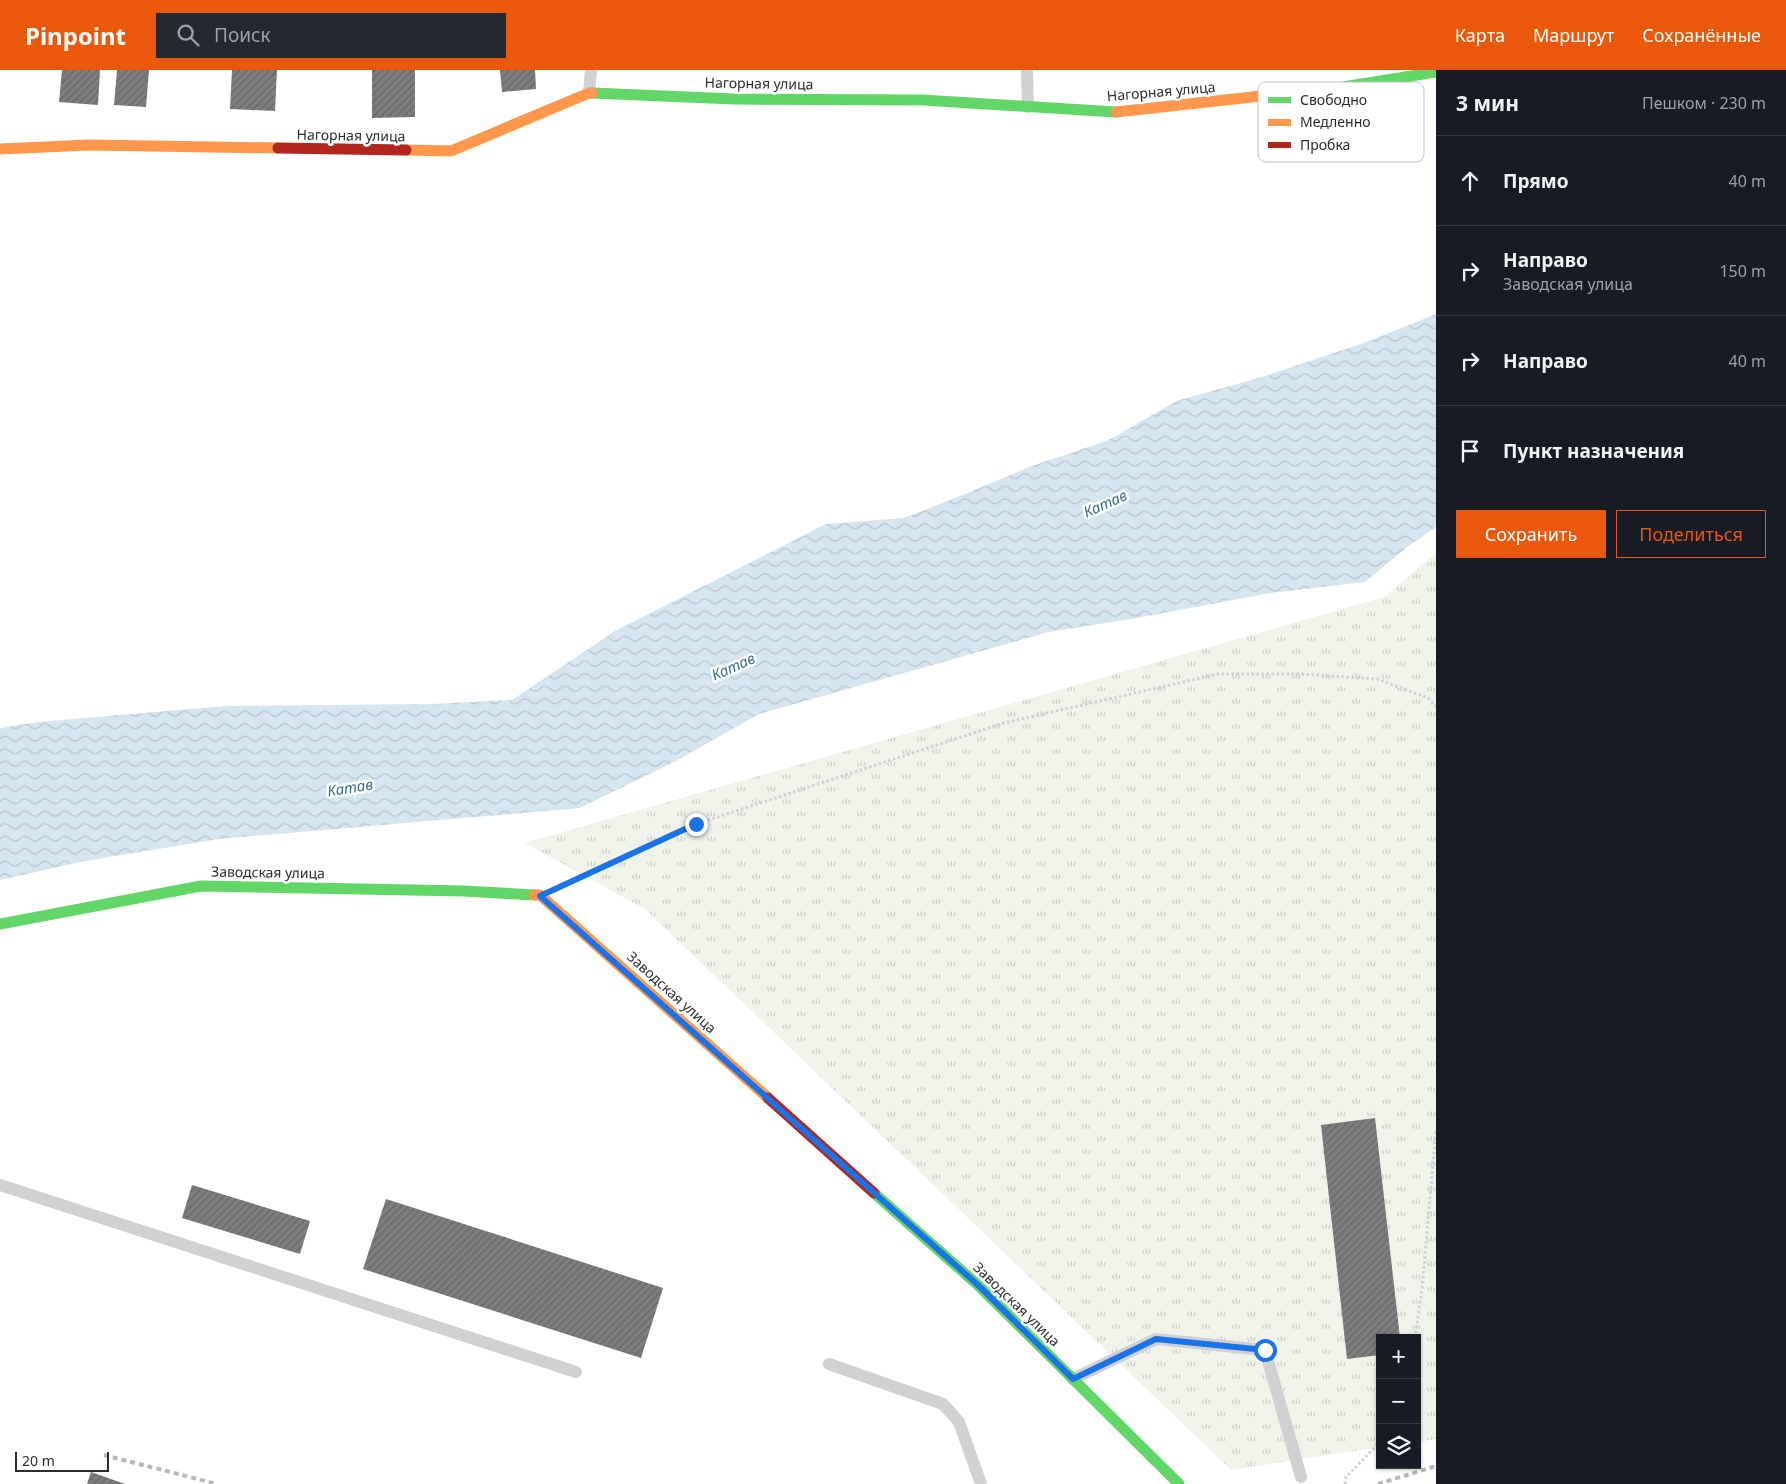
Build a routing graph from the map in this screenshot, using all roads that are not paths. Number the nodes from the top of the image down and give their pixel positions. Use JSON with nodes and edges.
{"nodes":[{"id":1,"x":591,"y":70,"type":"edge"},
{"id":2,"x":1027,"y":70,"type":"edge"},
{"id":3,"x":1436,"y":72,"type":"edge"},
{"id":4,"x":1374,"y":82,"type":"edge"},
{"id":5,"x":589,"y":93,"type":"junction"},
{"id":6,"x":1258,"y":97,"type":"edge"},
{"id":7,"x":1028,"y":106,"type":"junction"},
{"id":8,"x":0,"y":149,"type":"edge"},
{"id":9,"x":0,"y":924,"type":"edge"},
{"id":10,"x":0,"y":1185,"type":"edge"},
{"id":11,"x":829,"y":1364,"type":"dead end"},
{"id":12,"x":576,"y":1372,"type":"dead end"},
{"id":13,"x":1073,"y":1379,"type":"junction"},
{"id":14,"x":1301,"y":1477,"type":"dead end"},
{"id":15,"x":981,"y":1484,"type":"edge"},
{"id":16,"x":1179,"y":1484,"type":"edge"}],
"edges":[{"from":1,"to":5,"type":"lane"},
{"from":2,"to":7,"type":"lane"},
{"from":3,"to":4,"type":"street","name":"Нагорная улица"},
{"from":5,"to":7,"type":"street","name":"Нагорная улица"},
{"from":5,"to":8,"type":"street","name":"Нагорная улица"},
{"from":6,"to":7,"type":"street","name":"Нагорная улица"},
{"from":9,"to":13,"type":"street","name":"Заводская улица"},
{"from":10,"to":12,"type":"lane"},
{"from":11,"to":15,"type":"lane"},
{"from":13,"to":14,"type":"lane"},
{"from":13,"to":16,"type":"street","name":"Заводская улица"}]}
